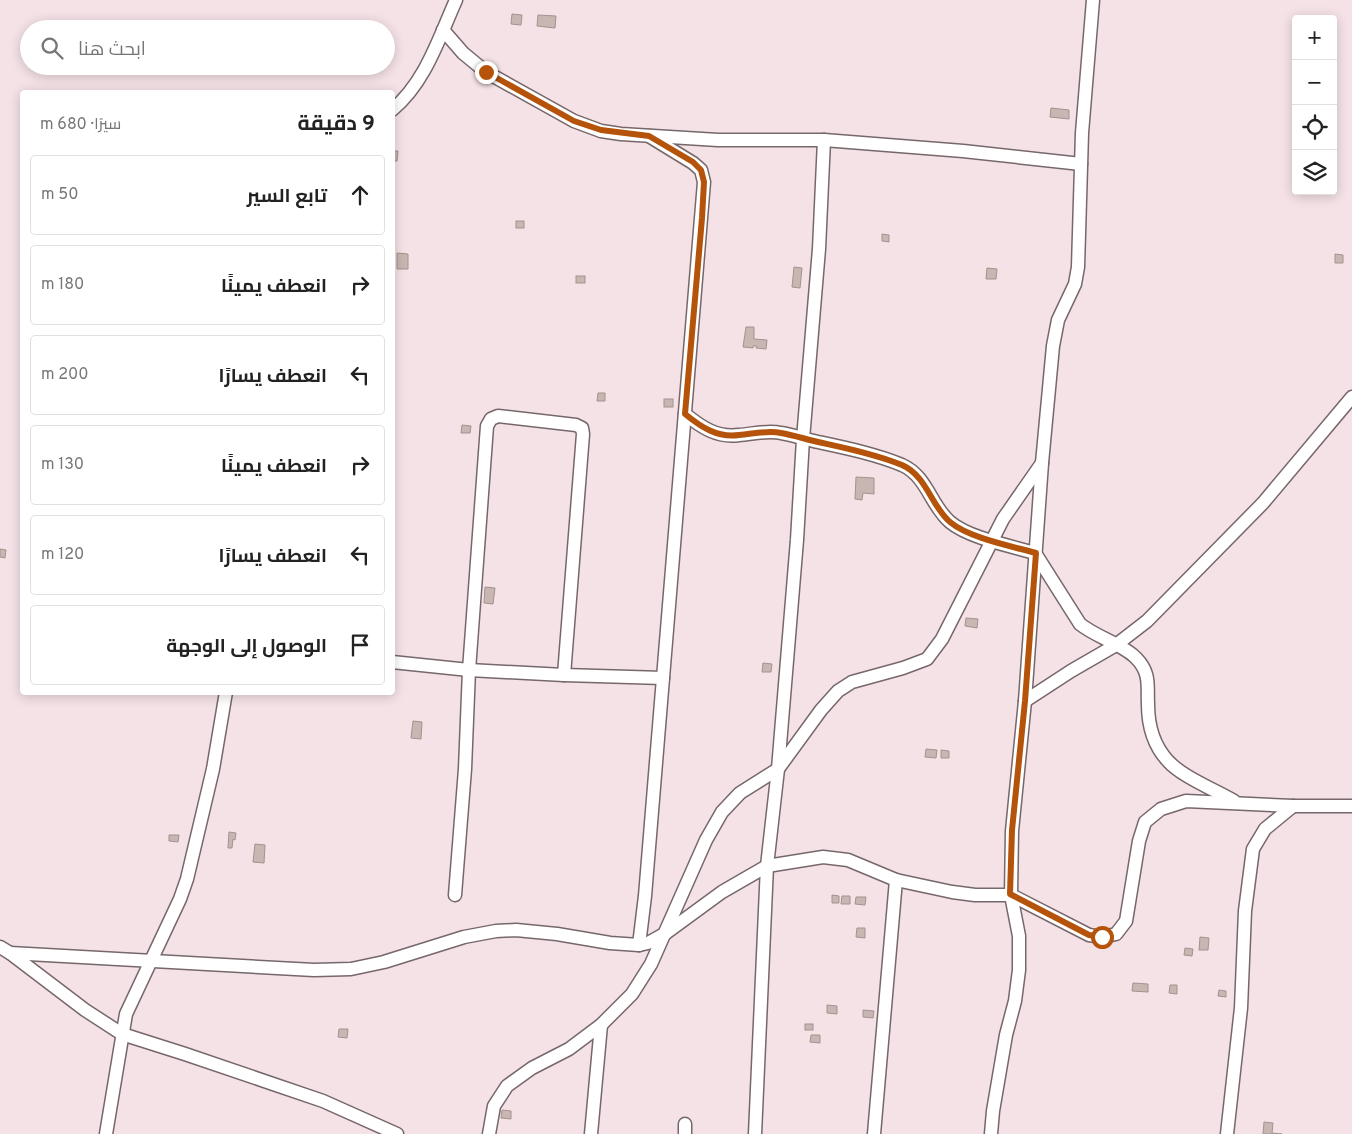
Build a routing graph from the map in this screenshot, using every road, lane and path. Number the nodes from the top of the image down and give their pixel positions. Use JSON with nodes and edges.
{"nodes":[{"id":1,"x":456,"y":0,"type":"edge"},
{"id":2,"x":1093,"y":0,"type":"edge"},
{"id":3,"x":442,"y":30,"type":"junction"},
{"id":4,"x":395,"y":108,"type":"edge"},
{"id":5,"x":649,"y":136,"type":"junction"},
{"id":6,"x":824,"y":140,"type":"junction"},
{"id":7,"x":1081,"y":164,"type":"junction"},
{"id":8,"x":1352,"y":397,"type":"edge"},
{"id":9,"x":685,"y":414,"type":"junction"},
{"id":10,"x":803,"y":438,"type":"junction"},
{"id":11,"x":1042,"y":463,"type":"junction"},
{"id":12,"x":991,"y":540,"type":"junction"},
{"id":13,"x":1036,"y":553,"type":"junction"},
{"id":14,"x":1116,"y":645,"type":"junction"},
{"id":15,"x":395,"y":662,"type":"edge"},
{"id":16,"x":469,"y":670,"type":"junction"},
{"id":17,"x":564,"y":674,"type":"junction"},
{"id":18,"x":664,"y":678,"type":"junction"},
{"id":19,"x":225,"y":695,"type":"edge"},
{"id":20,"x":1025,"y":701,"type":"junction"},
{"id":21,"x":778,"y":769,"type":"junction"},
{"id":22,"x":1236,"y":802,"type":"junction"},
{"id":23,"x":1293,"y":806,"type":"junction"},
{"id":24,"x":1352,"y":806,"type":"edge"},
{"id":25,"x":768,"y":866,"type":"junction"},
{"id":26,"x":896,"y":880,"type":"junction"},
{"id":27,"x":455,"y":894,"type":"dead end"},
{"id":28,"x":1010,"y":894,"type":"junction"},
{"id":29,"x":666,"y":933,"type":"junction"},
{"id":30,"x":639,"y":945,"type":"junction"},
{"id":31,"x":5,"y":950,"type":"edge"},
{"id":32,"x":151,"y":961,"type":"junction"},
{"id":33,"x":601,"y":1026,"type":"junction"},
{"id":34,"x":122,"y":1034,"type":"junction"},
{"id":35,"x":106,"y":1134,"type":"edge"},
{"id":36,"x":397,"y":1134,"type":"edge"},
{"id":37,"x":489,"y":1134,"type":"edge"},
{"id":38,"x":591,"y":1134,"type":"edge"},
{"id":39,"x":755,"y":1134,"type":"edge"},
{"id":40,"x":874,"y":1134,"type":"edge"},
{"id":41,"x":991,"y":1134,"type":"edge"},
{"id":42,"x":1227,"y":1134,"type":"edge"}],
"edges":[{"from":1,"to":3,"type":"street"},
{"from":2,"to":7,"type":"street"},
{"from":3,"to":4,"type":"street"},
{"from":3,"to":5,"type":"street"},
{"from":5,"to":6,"type":"street"},
{"from":5,"to":9,"type":"street"},
{"from":6,"to":7,"type":"street"},
{"from":6,"to":10,"type":"street"},
{"from":7,"to":11,"type":"street"},
{"from":8,"to":14,"type":"street"},
{"from":9,"to":10,"type":"street"},
{"from":9,"to":18,"type":"street"},
{"from":10,"to":12,"type":"street"},
{"from":10,"to":21,"type":"street"},
{"from":11,"to":12,"type":"street"},
{"from":11,"to":13,"type":"street"},
{"from":12,"to":13,"type":"street"},
{"from":12,"to":21,"type":"street"},
{"from":13,"to":14,"type":"street"},
{"from":13,"to":20,"type":"street"},
{"from":14,"to":20,"type":"street"},
{"from":14,"to":22,"type":"street"},
{"from":15,"to":16,"type":"street"},
{"from":16,"to":17,"type":"street"},
{"from":16,"to":17,"type":"street"},
{"from":16,"to":27,"type":"street"},
{"from":17,"to":18,"type":"street"},
{"from":18,"to":30,"type":"street"},
{"from":19,"to":32,"type":"street"},
{"from":20,"to":28,"type":"street"},
{"from":21,"to":25,"type":"street"},
{"from":21,"to":29,"type":"street"},
{"from":22,"to":23,"type":"street"},
{"from":22,"to":28,"type":"street"},
{"from":23,"to":24,"type":"street"},
{"from":23,"to":42,"type":"street"},
{"from":25,"to":26,"type":"street"},
{"from":25,"to":29,"type":"street"},
{"from":25,"to":39,"type":"street"},
{"from":26,"to":28,"type":"street"},
{"from":26,"to":40,"type":"street"},
{"from":28,"to":41,"type":"street"},
{"from":29,"to":30,"type":"street"},
{"from":29,"to":33,"type":"street"},
{"from":30,"to":32,"type":"street"},
{"from":31,"to":32,"type":"street"},
{"from":31,"to":34,"type":"street"},
{"from":32,"to":34,"type":"street"},
{"from":33,"to":37,"type":"street"},
{"from":33,"to":38,"type":"street"},
{"from":34,"to":35,"type":"street"},
{"from":34,"to":36,"type":"street"}]}
